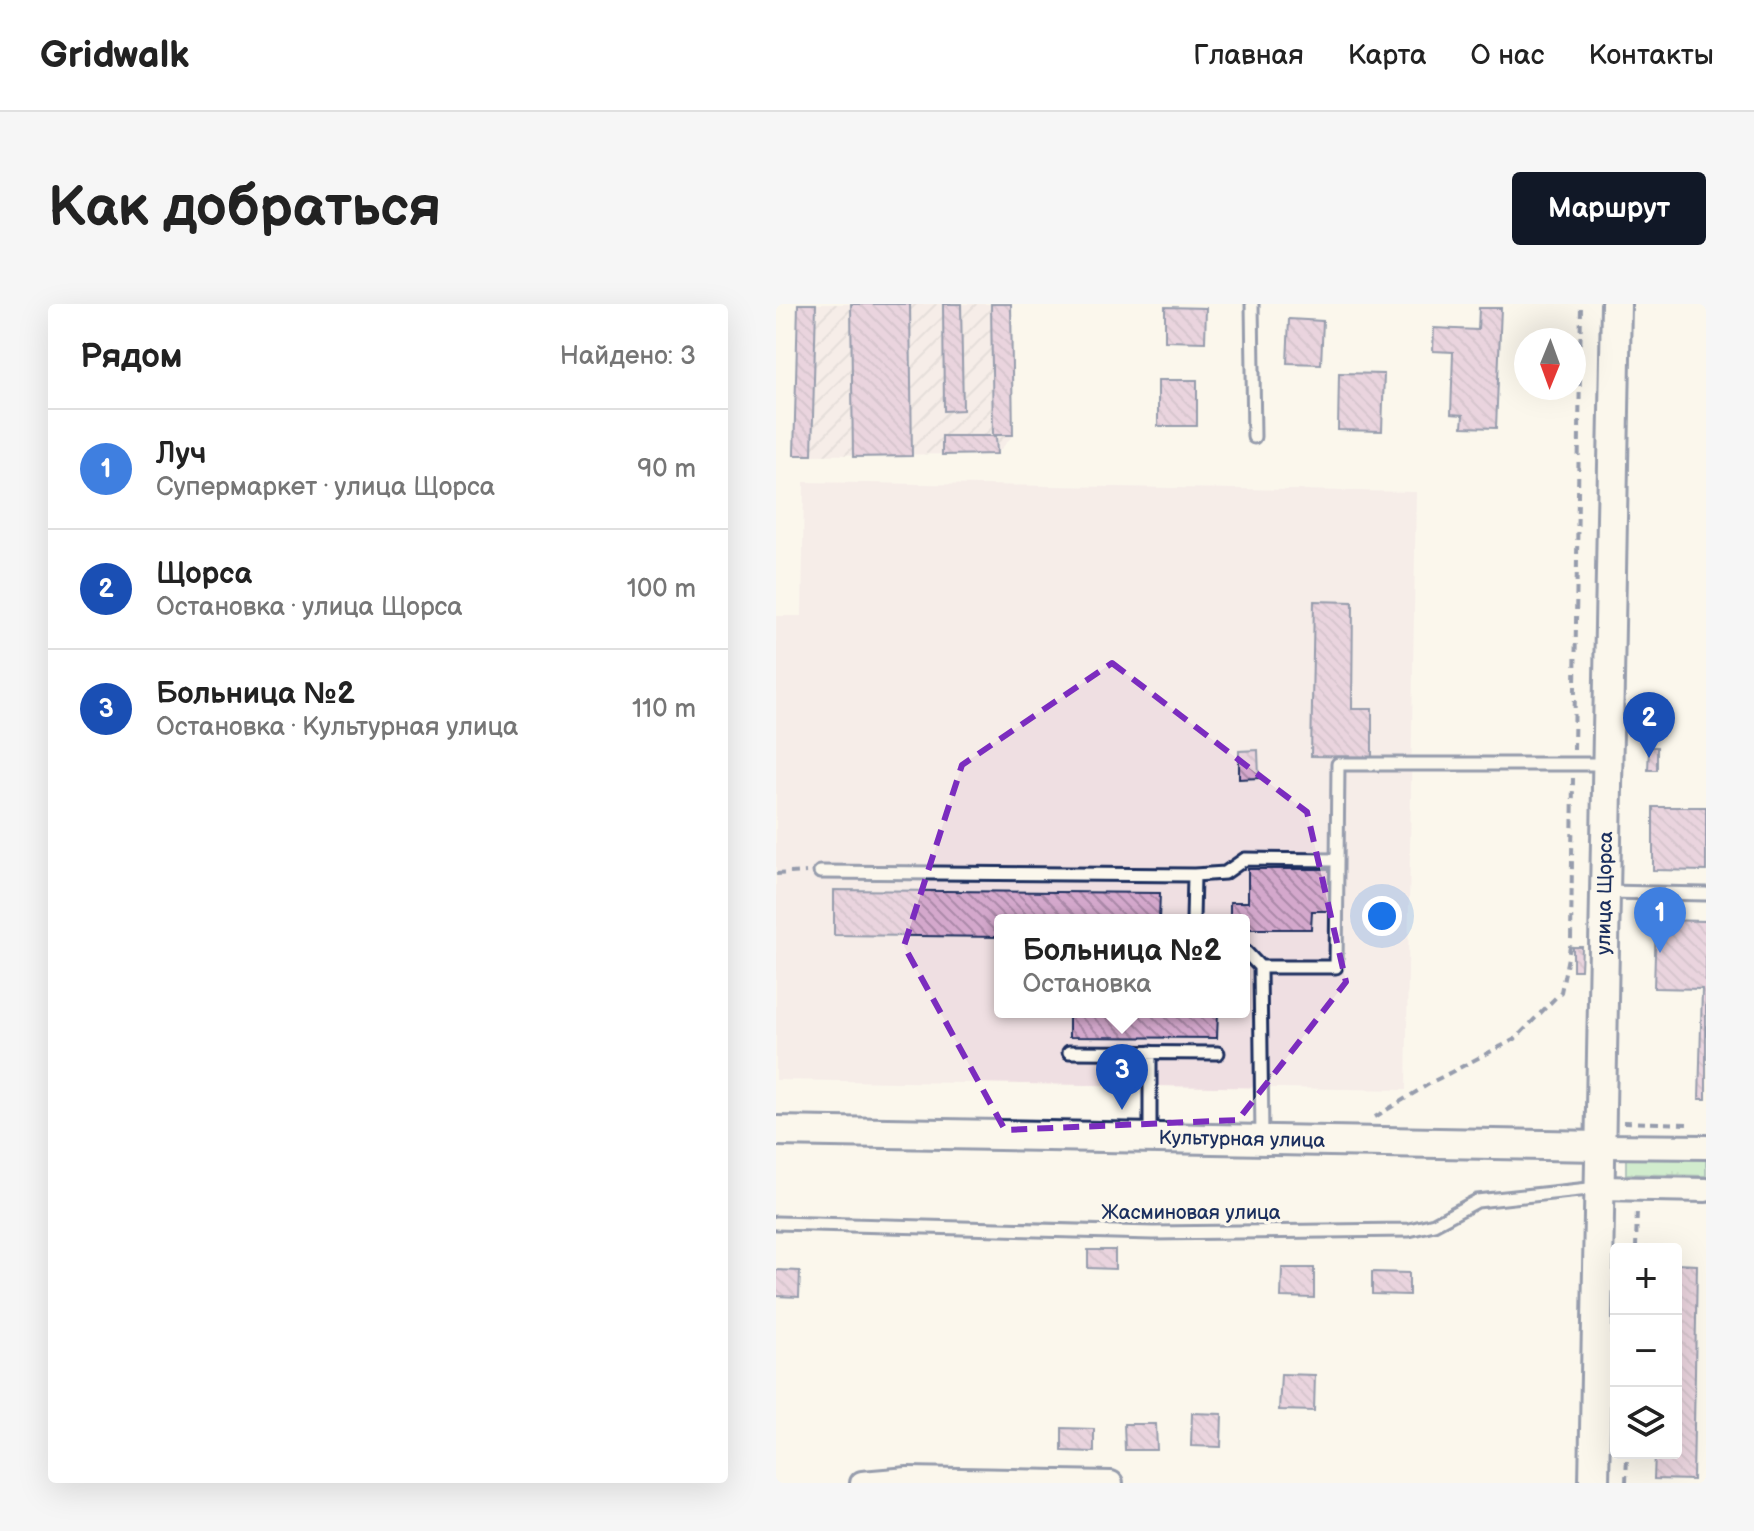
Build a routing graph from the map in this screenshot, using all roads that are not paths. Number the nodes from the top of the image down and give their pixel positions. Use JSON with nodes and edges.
{"nodes":[{"id":1,"x":1252,"y":304,"type":"edge"},
{"id":2,"x":1616,"y":304,"type":"edge"},
{"id":3,"x":1254,"y":437,"type":"dead end"},
{"id":4,"x":1608,"y":764,"type":"junction"},
{"id":5,"x":1337,"y":860,"type":"junction"},
{"id":6,"x":820,"y":872,"type":"road end"},
{"id":7,"x":1194,"y":875,"type":"junction"},
{"id":8,"x":1605,"y":892,"type":"junction"},
{"id":9,"x":1706,"y":894,"type":"edge"},
{"id":10,"x":1193,"y":914,"type":"edge"},
{"id":11,"x":1250,"y":956,"type":"edge"},
{"id":12,"x":1260,"y":967,"type":"junction"},
{"id":13,"x":1069,"y":1052,"type":"dead end"},
{"id":14,"x":1150,"y":1052,"type":"junction"},
{"id":15,"x":1218,"y":1053,"type":"dead end"},
{"id":16,"x":776,"y":1131,"type":"edge"},
{"id":17,"x":1150,"y":1138,"type":"junction"},
{"id":18,"x":1262,"y":1140,"type":"junction"},
{"id":19,"x":1601,"y":1146,"type":"junction"},
{"id":20,"x":1706,"y":1147,"type":"edge"},
{"id":21,"x":1599,"y":1188,"type":"junction"},
{"id":22,"x":1706,"y":1190,"type":"edge"},
{"id":23,"x":776,"y":1223,"type":"edge"},
{"id":24,"x":862,"y":1483,"type":"edge"},
{"id":25,"x":1111,"y":1483,"type":"edge"},
{"id":26,"x":1594,"y":1483,"type":"edge"}],
"edges":[{"from":1,"to":3,"type":"lane"},
{"from":2,"to":4,"type":"street","name":"улица Щорса"},
{"from":4,"to":5,"type":"lane"},
{"from":4,"to":8,"type":"street","name":"улица Щорса"},
{"from":5,"to":7,"type":"lane"},
{"from":5,"to":12,"type":"lane"},
{"from":6,"to":7,"type":"lane"},
{"from":7,"to":10,"type":"lane"},
{"from":8,"to":9,"type":"lane"},
{"from":8,"to":19,"type":"street","name":"улица Щорса"},
{"from":11,"to":12,"type":"lane"},
{"from":12,"to":18,"type":"lane"},
{"from":13,"to":14,"type":"lane"},
{"from":14,"to":15,"type":"lane"},
{"from":14,"to":17,"type":"lane"},
{"from":16,"to":17,"type":"street","name":"Культурная улица"},
{"from":17,"to":18,"type":"street","name":"Культурная улица"},
{"from":18,"to":19,"type":"street","name":"Культурная улица"},
{"from":19,"to":20,"type":"street","name":"Культурная улица"},
{"from":19,"to":21,"type":"street","name":"улица Щорса"},
{"from":21,"to":22,"type":"street"},
{"from":21,"to":23,"type":"lane","name":"Жасминовая улица"},
{"from":21,"to":26,"type":"street","name":"улица Щорса"},
{"from":24,"to":25,"type":"street"}]}
